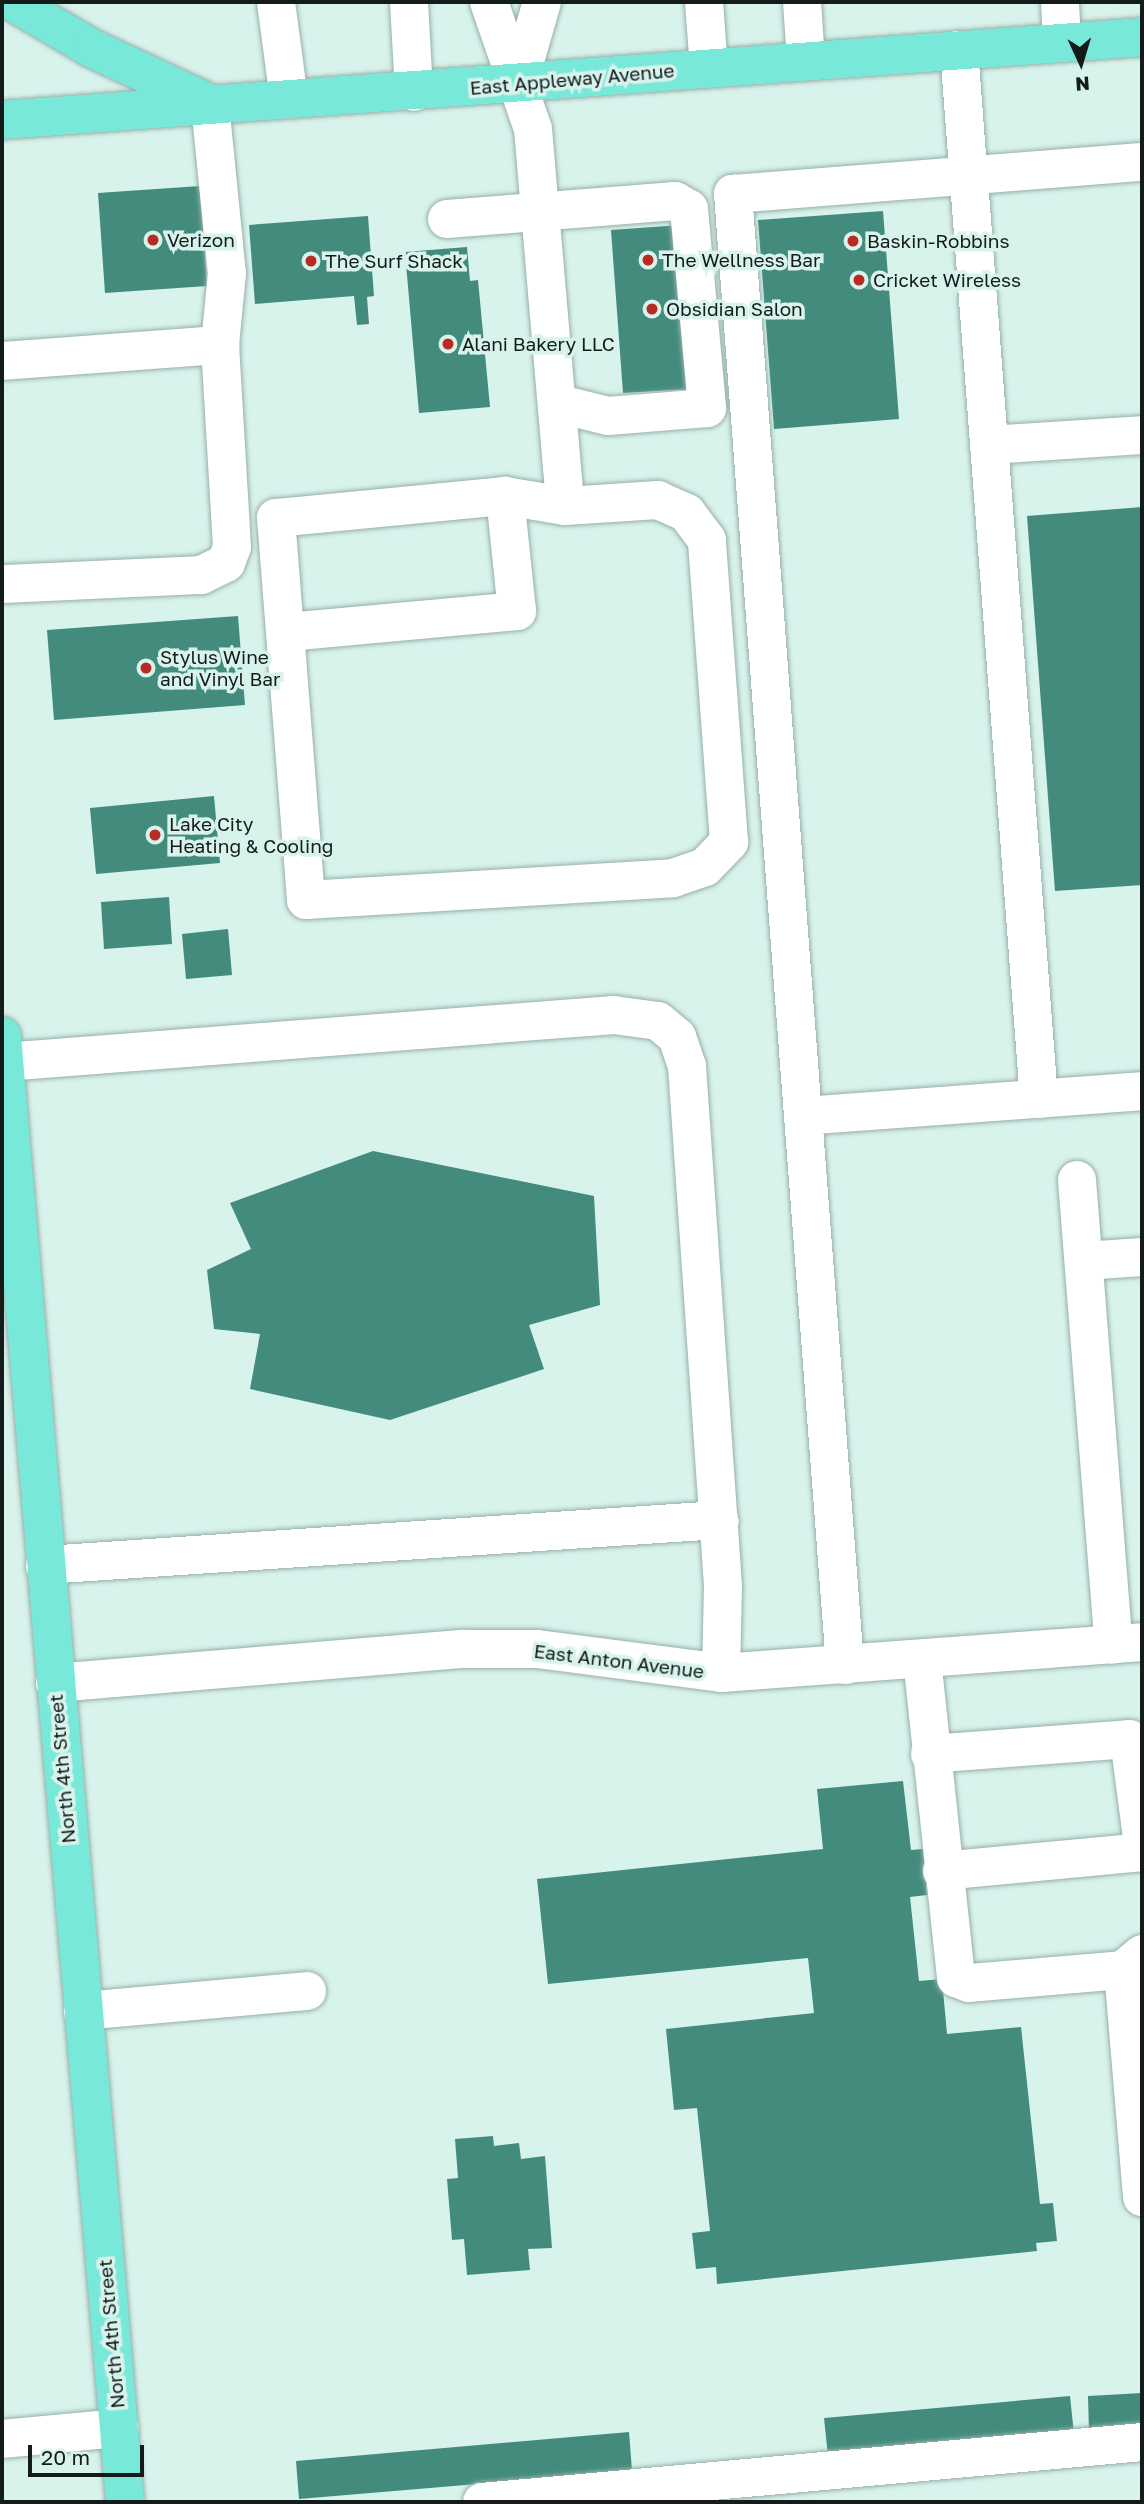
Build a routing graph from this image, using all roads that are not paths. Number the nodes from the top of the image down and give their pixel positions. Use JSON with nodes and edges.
{"nodes":[{"id":1,"x":13,"y":2,"type":"edge"},
{"id":2,"x":276,"y":2,"type":"edge"},
{"id":3,"x":409,"y":2,"type":"edge"},
{"id":4,"x":489,"y":2,"type":"edge"},
{"id":5,"x":542,"y":2,"type":"edge"},
{"id":6,"x":704,"y":2,"type":"edge"},
{"id":7,"x":802,"y":2,"type":"edge"},
{"id":8,"x":1060,"y":2,"type":"edge"},
{"id":9,"x":1142,"y":37,"type":"edge"},
{"id":10,"x":1062,"y":43,"type":"junction"},
{"id":11,"x":959,"y":50,"type":"junction"},
{"id":12,"x":806,"y":61,"type":"junction"},
{"id":13,"x":709,"y":68,"type":"junction"},
{"id":14,"x":519,"y":82,"type":"junction"},
{"id":15,"x":414,"y":92,"type":"junction"},
{"id":16,"x":289,"y":99,"type":"junction"},
{"id":17,"x":210,"y":104,"type":"junction"},
{"id":18,"x":2,"y":120,"type":"edge"},
{"id":19,"x":1142,"y":162,"type":"edge"},
{"id":20,"x":968,"y":175,"type":"junction"},
{"id":21,"x":543,"y":212,"type":"junction"},
{"id":22,"x":447,"y":219,"type":"dead end"},
{"id":23,"x":220,"y":345,"type":"junction"},
{"id":24,"x":2,"y":360,"type":"edge"},
{"id":25,"x":559,"y":404,"type":"junction"},
{"id":26,"x":1142,"y":435,"type":"edge"},
{"id":27,"x":989,"y":445,"type":"junction"},
{"id":28,"x":505,"y":496,"type":"junction"},
{"id":29,"x":565,"y":506,"type":"junction"},
{"id":30,"x":276,"y":518,"type":"junction"},
{"id":31,"x":230,"y":522,"type":"junction"},
{"id":32,"x":2,"y":584,"type":"edge"},
{"id":33,"x":287,"y":632,"type":"junction"},
{"id":34,"x":3,"y":1049,"type":"edge"},
{"id":35,"x":1142,"y":1091,"type":"edge"},
{"id":36,"x":1039,"y":1099,"type":"junction"},
{"id":37,"x":803,"y":1116,"type":"junction"},
{"id":38,"x":1077,"y":1180,"type":"dead end"},
{"id":39,"x":9,"y":1192,"type":"edge"},
{"id":40,"x":1142,"y":1256,"type":"edge"},
{"id":41,"x":1084,"y":1261,"type":"junction"},
{"id":42,"x":719,"y":1520,"type":"junction"},
{"id":43,"x":46,"y":1565,"type":"junction"},
{"id":44,"x":1128,"y":1643,"type":"edge"},
{"id":45,"x":922,"y":1659,"type":"junction"},
{"id":46,"x":845,"y":1665,"type":"junction"},
{"id":47,"x":721,"y":1673,"type":"junction"},
{"id":48,"x":55,"y":1683,"type":"junction"},
{"id":49,"x":930,"y":1754,"type":"junction"},
{"id":50,"x":1142,"y":1838,"type":"edge"},
{"id":51,"x":1142,"y":1852,"type":"edge"},
{"id":52,"x":942,"y":1871,"type":"junction"},
{"id":53,"x":1133,"y":1962,"type":"edge"},
{"id":54,"x":307,"y":1991,"type":"dead end"},
{"id":55,"x":83,"y":2011,"type":"junction"},
{"id":56,"x":1142,"y":2197,"type":"edge"},
{"id":57,"x":119,"y":2428,"type":"junction"},
{"id":58,"x":2,"y":2439,"type":"edge"},
{"id":59,"x":1142,"y":2442,"type":"edge"},
{"id":60,"x":763,"y":2490,"type":"edge"},
{"id":61,"x":125,"y":2502,"type":"edge"},
{"id":62,"x":482,"y":2502,"type":"edge"}],
"edges":[{"from":1,"to":17,"type":"main road"},
{"from":2,"to":16,"type":"street"},
{"from":3,"to":15,"type":"street"},
{"from":4,"to":14,"type":"street"},
{"from":5,"to":14,"type":"street"},
{"from":6,"to":13,"type":"street"},
{"from":7,"to":12,"type":"street"},
{"from":8,"to":10,"type":"street"},
{"from":9,"to":10,"type":"main road","name":"East Appleway Avenue"},
{"from":10,"to":11,"type":"main road","name":"East Appleway Avenue"},
{"from":11,"to":12,"type":"main road","name":"East Appleway Avenue"},
{"from":11,"to":20,"type":"street"},
{"from":12,"to":13,"type":"main road","name":"East Appleway Avenue"},
{"from":13,"to":14,"type":"main road","name":"East Appleway Avenue"},
{"from":14,"to":15,"type":"main road","name":"East Appleway Avenue"},
{"from":14,"to":21,"type":"street"},
{"from":15,"to":16,"type":"main road","name":"East Appleway Avenue"},
{"from":16,"to":17,"type":"main road","name":"East Appleway Avenue"},
{"from":17,"to":18,"type":"main road","name":"East Appleway Avenue"},
{"from":17,"to":23,"type":"street"},
{"from":19,"to":20,"type":"street"},
{"from":20,"to":27,"type":"street"},
{"from":20,"to":37,"type":"street"},
{"from":21,"to":22,"type":"street"},
{"from":21,"to":25,"type":"street"},
{"from":21,"to":25,"type":"street"},
{"from":23,"to":24,"type":"street"},
{"from":23,"to":31,"type":"street"},
{"from":25,"to":29,"type":"street"},
{"from":26,"to":27,"type":"street"},
{"from":27,"to":36,"type":"street"},
{"from":28,"to":29,"type":"street"},
{"from":28,"to":30,"type":"street"},
{"from":28,"to":33,"type":"street"},
{"from":29,"to":33,"type":"street"},
{"from":30,"to":31,"type":"street"},
{"from":30,"to":33,"type":"street"},
{"from":31,"to":32,"type":"street"},
{"from":34,"to":39,"type":"main road","name":"North 4th Street"},
{"from":34,"to":42,"type":"street"},
{"from":35,"to":36,"type":"street"},
{"from":36,"to":37,"type":"street"},
{"from":37,"to":46,"type":"street"},
{"from":38,"to":41,"type":"street"},
{"from":39,"to":43,"type":"main road","name":"North 4th Street"},
{"from":40,"to":41,"type":"street"},
{"from":41,"to":44,"type":"street"},
{"from":42,"to":43,"type":"street"},
{"from":42,"to":47,"type":"street"},
{"from":43,"to":48,"type":"main road","name":"North 4th Street"},
{"from":44,"to":45,"type":"street","name":"East Anton Avenue"},
{"from":45,"to":46,"type":"street","name":"East Anton Avenue"},
{"from":45,"to":49,"type":"street"},
{"from":46,"to":47,"type":"street","name":"East Anton Avenue"},
{"from":47,"to":48,"type":"street","name":"East Anton Avenue"},
{"from":48,"to":55,"type":"main road","name":"North 4th Street"},
{"from":49,"to":50,"type":"street"},
{"from":49,"to":52,"type":"street"},
{"from":51,"to":52,"type":"street"},
{"from":52,"to":53,"type":"street"},
{"from":53,"to":56,"type":"street"},
{"from":54,"to":55,"type":"street"},
{"from":55,"to":57,"type":"main road","name":"North 4th Street"},
{"from":57,"to":58,"type":"street"},
{"from":57,"to":61,"type":"main road","name":"North 4th Street"},
{"from":59,"to":60,"type":"street"},
{"from":60,"to":62,"type":"street"}]}
